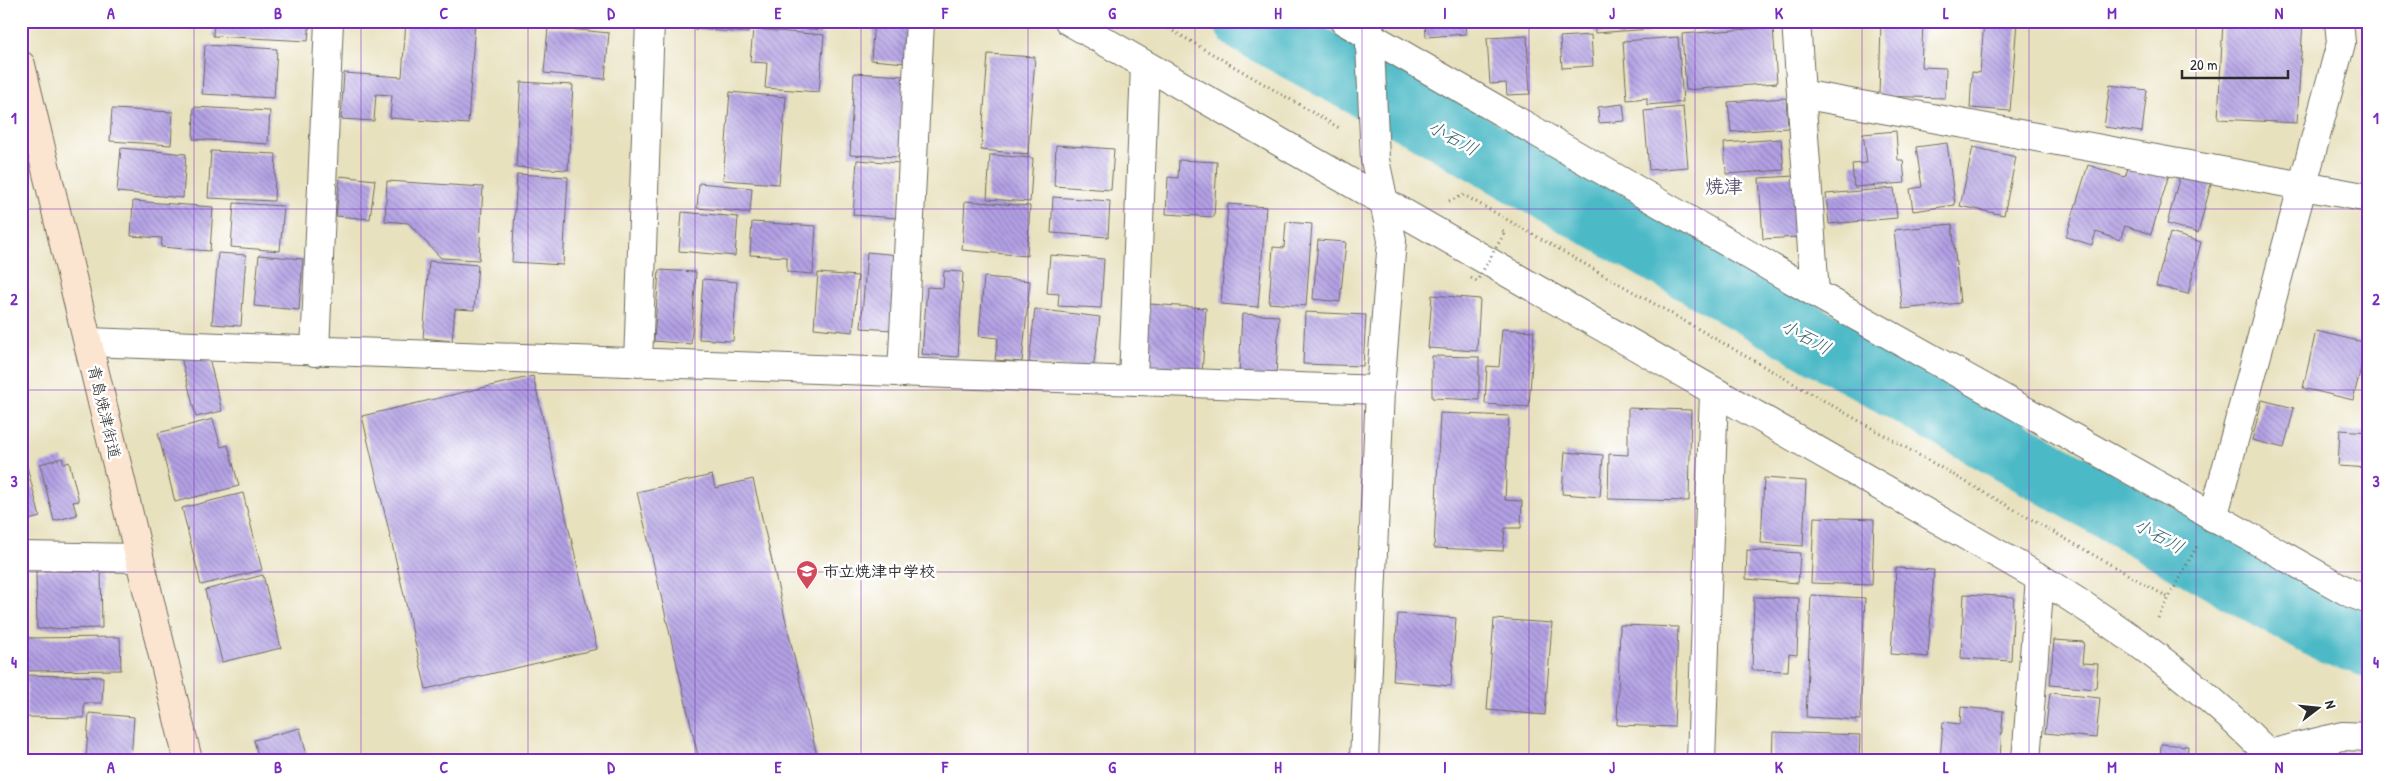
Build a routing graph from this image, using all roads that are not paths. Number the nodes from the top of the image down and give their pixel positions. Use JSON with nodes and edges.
{"nodes":[{"id":1,"x":329,"y":21,"type":"edge"},
{"id":2,"x":650,"y":21,"type":"edge"},
{"id":3,"x":920,"y":21,"type":"edge"},
{"id":4,"x":1068,"y":21,"type":"edge"},
{"id":5,"x":1344,"y":21,"type":"edge"},
{"id":6,"x":1796,"y":21,"type":"edge"},
{"id":7,"x":2339,"y":21,"type":"edge"},
{"id":8,"x":1370,"y":36,"type":"edge"},
{"id":9,"x":21,"y":64,"type":"edge"},
{"id":10,"x":1145,"y":65,"type":"junction"},
{"id":11,"x":1801,"y":94,"type":"junction"},
{"id":12,"x":2302,"y":186,"type":"junction"},
{"id":13,"x":2369,"y":198,"type":"edge"},
{"id":14,"x":1382,"y":199,"type":"junction"},
{"id":15,"x":1815,"y":293,"type":"junction"},
{"id":16,"x":88,"y":342,"type":"junction"},
{"id":17,"x":315,"y":352,"type":"junction"},
{"id":18,"x":638,"y":363,"type":"junction"},
{"id":19,"x":902,"y":373,"type":"junction"},
{"id":20,"x":1133,"y":381,"type":"junction"},
{"id":21,"x":1380,"y":390,"type":"junction"},
{"id":22,"x":1714,"y":393,"type":"junction"},
{"id":23,"x":2208,"y":527,"type":"junction"},
{"id":24,"x":21,"y":556,"type":"edge"},
{"id":25,"x":139,"y":558,"type":"junction"},
{"id":26,"x":2040,"y":578,"type":"junction"},
{"id":27,"x":2369,"y":600,"type":"edge"},
{"id":28,"x":2369,"y":737,"type":"edge"},
{"id":29,"x":2272,"y":757,"type":"edge"},
{"id":30,"x":188,"y":760,"type":"edge"},
{"id":31,"x":1364,"y":760,"type":"edge"},
{"id":32,"x":1701,"y":760,"type":"edge"},
{"id":33,"x":2026,"y":760,"type":"edge"}],
"edges":[{"from":1,"to":17,"type":"street"},
{"from":2,"to":18,"type":"street"},
{"from":3,"to":19,"type":"street"},
{"from":4,"to":10,"type":"street"},
{"from":5,"to":8,"type":"street"},
{"from":6,"to":11,"type":"street"},
{"from":7,"to":12,"type":"street"},
{"from":8,"to":14,"type":"street"},
{"from":8,"to":15,"type":"street"},
{"from":9,"to":16,"type":"main road","name":"青島焼津街道"},
{"from":10,"to":14,"type":"street"},
{"from":10,"to":20,"type":"street"},
{"from":11,"to":12,"type":"street"},
{"from":11,"to":15,"type":"street"},
{"from":12,"to":13,"type":"street"},
{"from":12,"to":23,"type":"street"},
{"from":14,"to":21,"type":"street"},
{"from":14,"to":22,"type":"street"},
{"from":15,"to":23,"type":"street"},
{"from":16,"to":17,"type":"street"},
{"from":16,"to":25,"type":"main road","name":"青島焼津街道"},
{"from":17,"to":18,"type":"street"},
{"from":18,"to":19,"type":"street"},
{"from":19,"to":20,"type":"street"},
{"from":20,"to":21,"type":"street"},
{"from":21,"to":31,"type":"street"},
{"from":22,"to":26,"type":"street"},
{"from":22,"to":32,"type":"street"},
{"from":23,"to":27,"type":"street"},
{"from":24,"to":25,"type":"street"},
{"from":25,"to":30,"type":"main road","name":"青島焼津街道"},
{"from":26,"to":29,"type":"street"},
{"from":26,"to":33,"type":"street"},
{"from":28,"to":29,"type":"street"}]}
